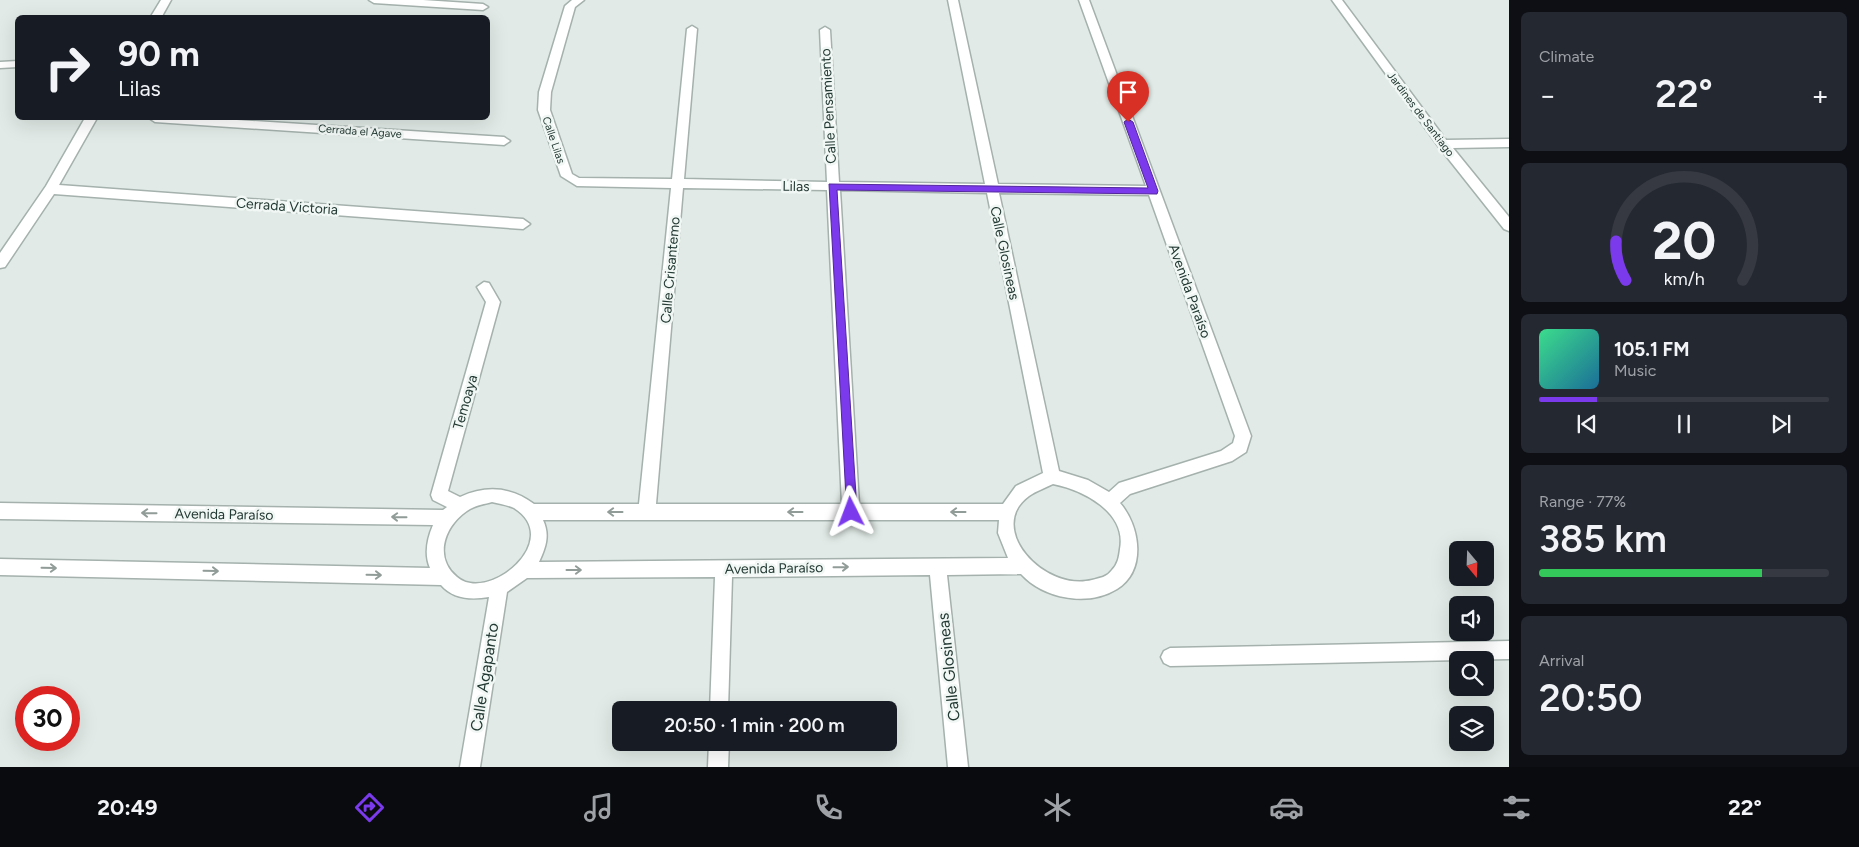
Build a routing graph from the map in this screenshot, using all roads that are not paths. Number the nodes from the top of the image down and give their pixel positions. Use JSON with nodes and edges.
{"nodes":[{"id":1,"x":166,"y":0,"type":"edge"},
{"id":2,"x":374,"y":0,"type":"edge"},
{"id":3,"x":580,"y":0,"type":"edge"},
{"id":4,"x":953,"y":0,"type":"edge"},
{"id":5,"x":1084,"y":0,"type":"edge"},
{"id":6,"x":1337,"y":0,"type":"edge"},
{"id":7,"x":483,"y":7,"type":"dead end"},
{"id":8,"x":157,"y":15,"type":"edge"},
{"id":9,"x":692,"y":28,"type":"dead end"},
{"id":10,"x":825,"y":30,"type":"dead end"},
{"id":11,"x":15,"y":64,"type":"edge"},
{"id":12,"x":0,"y":65,"type":"edge"},
{"id":13,"x":90,"y":120,"type":"edge"},
{"id":14,"x":186,"y":120,"type":"edge"},
{"id":15,"x":504,"y":141,"type":"dead end"},
{"id":16,"x":1509,"y":143,"type":"edge"},
{"id":17,"x":1443,"y":144,"type":"junction"},
{"id":18,"x":678,"y":184,"type":"junction"},
{"id":19,"x":832,"y":186,"type":"junction"},
{"id":20,"x":51,"y":189,"type":"junction"},
{"id":21,"x":992,"y":189,"type":"junction"},
{"id":22,"x":1154,"y":191,"type":"junction"},
{"id":23,"x":523,"y":224,"type":"dead end"},
{"id":24,"x":1509,"y":226,"type":"edge"},
{"id":25,"x":0,"y":264,"type":"edge"},
{"id":26,"x":484,"y":287,"type":"dead end"},
{"id":27,"x":1052,"y":477,"type":"junction"},
{"id":28,"x":1110,"y":502,"type":"junction"},
{"id":29,"x":460,"y":506,"type":"junction"},
{"id":30,"x":0,"y":511,"type":"edge"},
{"id":31,"x":532,"y":512,"type":"junction"},
{"id":32,"x":647,"y":512,"type":"junction"},
{"id":33,"x":851,"y":512,"type":"junction"},
{"id":34,"x":1006,"y":512,"type":"junction"},
{"id":35,"x":448,"y":518,"type":"junction"},
{"id":36,"x":938,"y":566,"type":"junction"},
{"id":37,"x":1023,"y":566,"type":"junction"},
{"id":38,"x":0,"y":567,"type":"edge"},
{"id":39,"x":724,"y":568,"type":"junction"},
{"id":40,"x":525,"y":570,"type":"junction"},
{"id":41,"x":443,"y":577,"type":"junction"},
{"id":42,"x":499,"y":587,"type":"junction"},
{"id":43,"x":1509,"y":650,"type":"edge"},
{"id":44,"x":1170,"y":657,"type":"dead end"},
{"id":45,"x":720,"y":701,"type":"edge"},
{"id":46,"x":718,"y":751,"type":"edge"},
{"id":47,"x":470,"y":767,"type":"edge"},
{"id":48,"x":718,"y":767,"type":"edge"},
{"id":49,"x":958,"y":767,"type":"edge"}],
"edges":[{"from":1,"to":8,"type":"street"},
{"from":2,"to":7,"type":"street"},
{"from":3,"to":18,"type":"street","name":"Calle Lilas"},
{"from":4,"to":21,"type":"street","name":"Calle Glosineas"},
{"from":5,"to":22,"type":"street","name":"Avenida Paraíso"},
{"from":6,"to":17,"type":"street","name":"Jardines de Santiago"},
{"from":9,"to":18,"type":"street","name":"Calle Crisantemo"},
{"from":10,"to":19,"type":"street","name":"Calle Pensamiento"},
{"from":11,"to":12,"type":"street"},
{"from":13,"to":20,"type":"street"},
{"from":14,"to":15,"type":"street","name":"Cerrada el Agave"},
{"from":16,"to":17,"type":"street"},
{"from":17,"to":24,"type":"street","name":"Jardines de Santiago"},
{"from":18,"to":19,"type":"street","name":"Lilas"},
{"from":18,"to":32,"type":"street","name":"Calle Crisantemo"},
{"from":19,"to":21,"type":"street","name":"Lilas"},
{"from":19,"to":33,"type":"street","name":"Calle Pensamiento"},
{"from":20,"to":23,"type":"street","name":"Cerrada Victoria"},
{"from":20,"to":25,"type":"street"},
{"from":21,"to":22,"type":"street","name":"Lilas"},
{"from":21,"to":27,"type":"street","name":"Calle Glosineas"},
{"from":22,"to":28,"type":"street","name":"Avenida Paraíso"},
{"from":26,"to":29,"type":"street","name":"Temoaya"},
{"from":27,"to":28,"type":"street"},
{"from":27,"to":34,"type":"street"},
{"from":28,"to":37,"type":"street"},
{"from":29,"to":31,"type":"street"},
{"from":29,"to":35,"type":"street"},
{"from":35,"to":30,"type":"street","name":"Avenida Paraíso","one_way":true},
{"from":32,"to":31,"type":"street","one_way":true},
{"from":31,"to":40,"type":"street"},
{"from":33,"to":32,"type":"street","one_way":true},
{"from":34,"to":33,"type":"street","one_way":true},
{"from":34,"to":37,"type":"street"},
{"from":35,"to":41,"type":"street"},
{"from":36,"to":37,"type":"street","name":"Avenida Paraíso"},
{"from":39,"to":36,"type":"street","name":"Avenida Paraíso","one_way":true},
{"from":36,"to":49,"type":"street","name":"Calle Glosineas"},
{"from":38,"to":41,"type":"street","one_way":true},
{"from":40,"to":39,"type":"street","name":"Avenida Paraíso","one_way":true},
{"from":39,"to":45,"type":"street"},
{"from":40,"to":42,"type":"street"},
{"from":41,"to":42,"type":"street"},
{"from":42,"to":47,"type":"street","name":"Calle Agapanto"},
{"from":43,"to":44,"type":"street"},
{"from":46,"to":48,"type":"street"}]}
